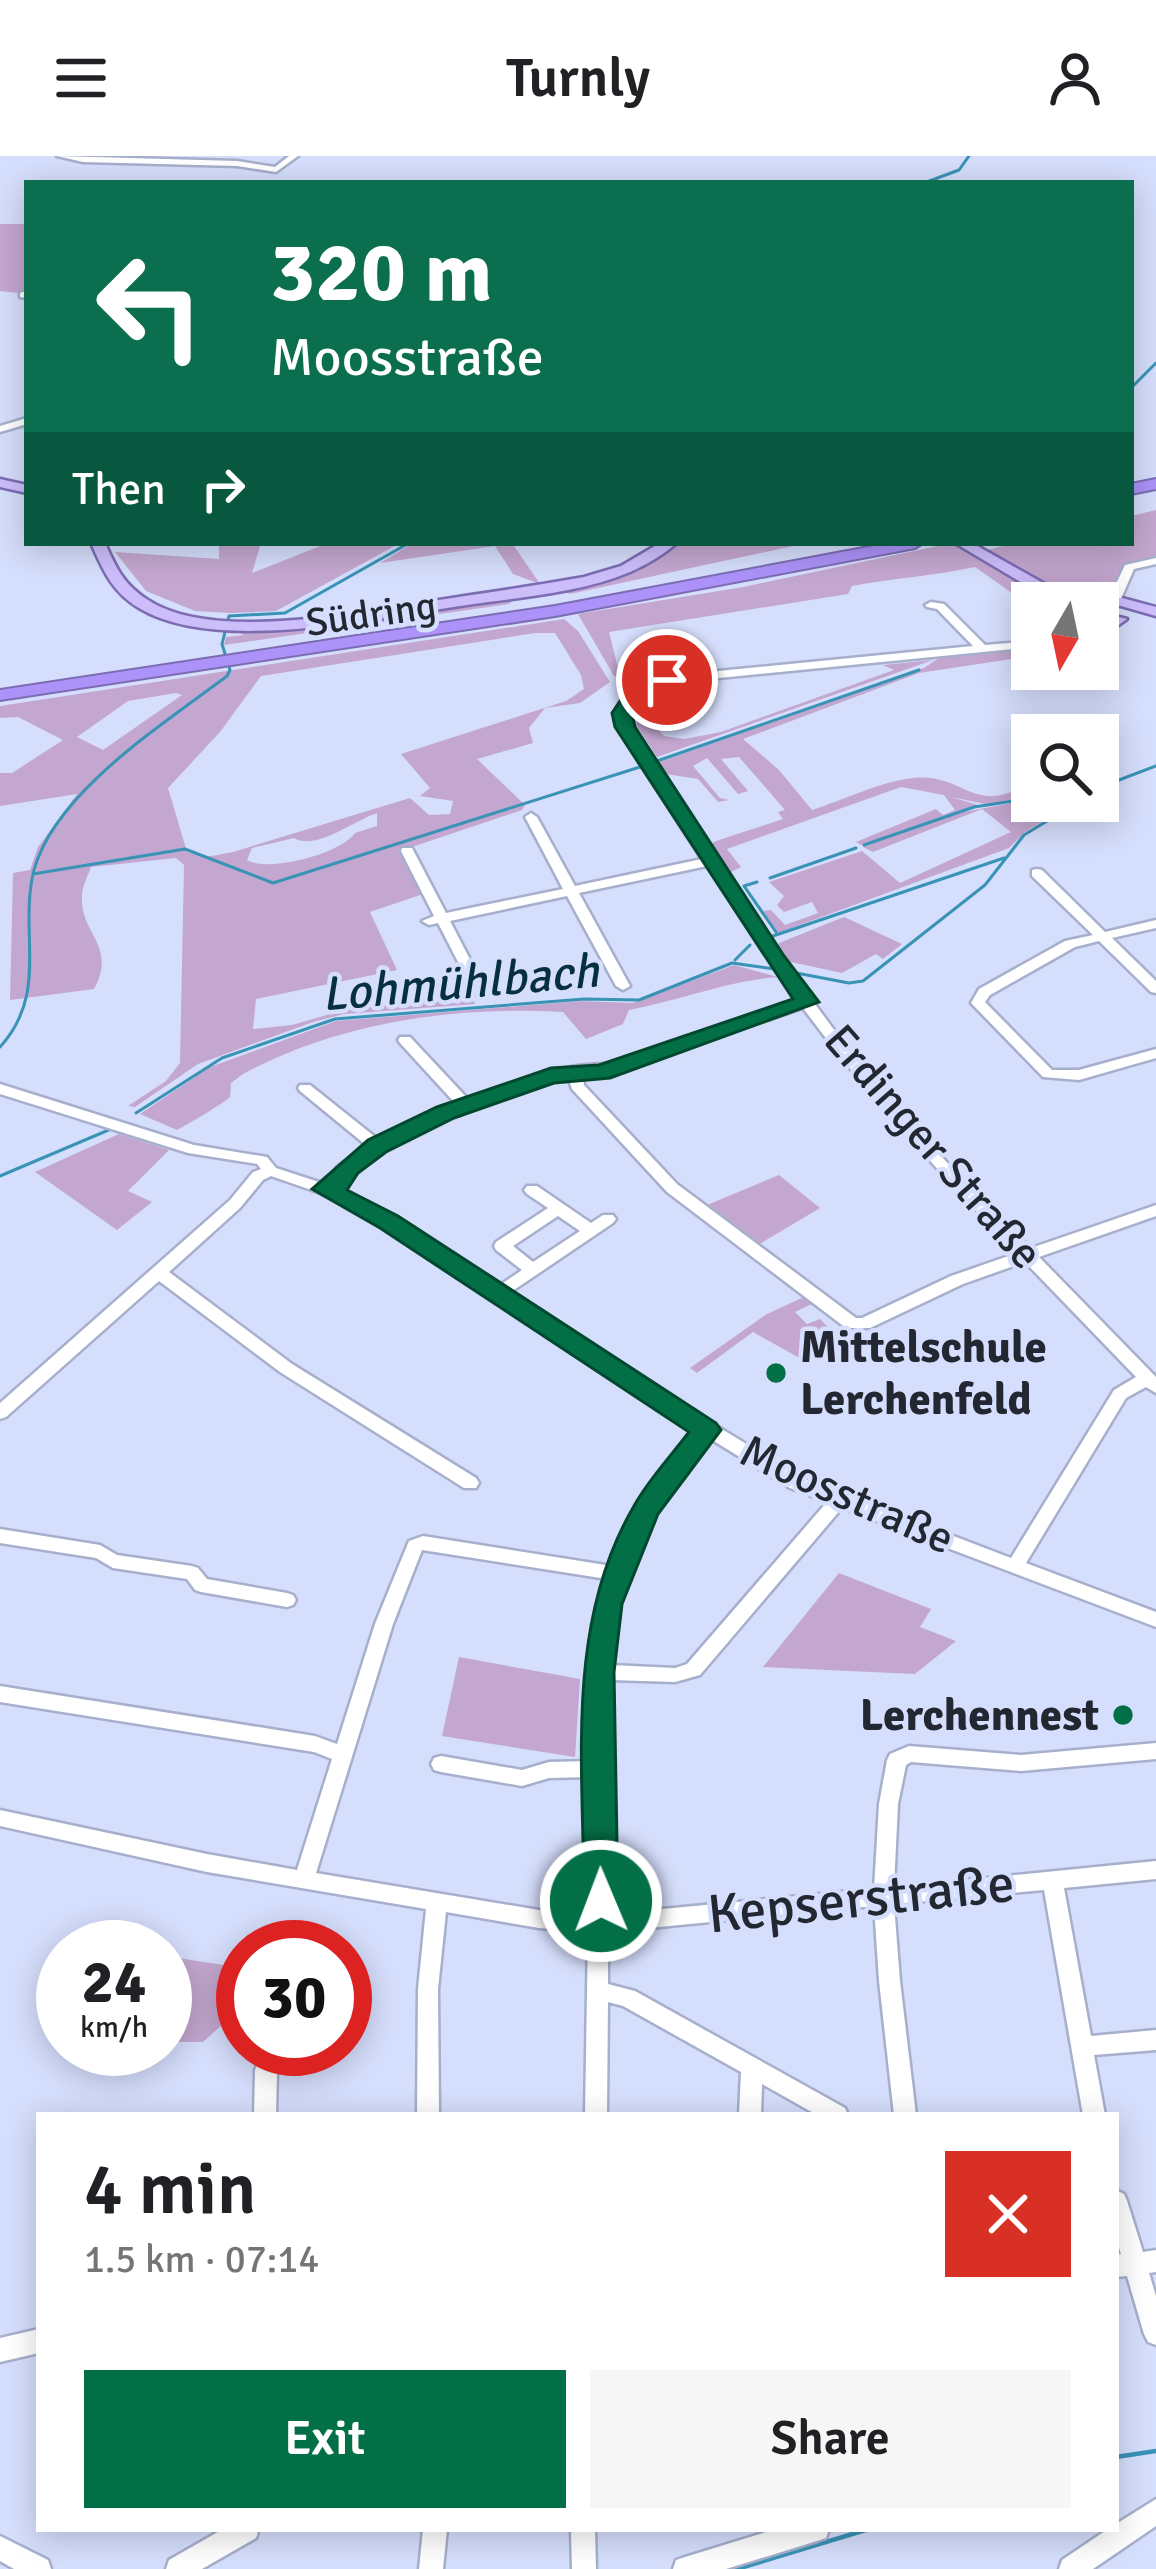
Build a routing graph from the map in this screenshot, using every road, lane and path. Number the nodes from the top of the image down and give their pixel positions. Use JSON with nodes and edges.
{"nodes":[{"id":1,"x":61,"y":156,"type":"edge"},
{"id":2,"x":294,"y":156,"type":"edge"},
{"id":3,"x":276,"y":170,"type":"junction"},
{"id":4,"x":273,"y":180,"type":"edge"},
{"id":5,"x":99,"y":546,"type":"edge"},
{"id":6,"x":664,"y":546,"type":"edge"},
{"id":7,"x":864,"y":546,"type":"edge"},
{"id":8,"x":899,"y":546,"type":"edge"},
{"id":9,"x":969,"y":546,"type":"edge"},
{"id":10,"x":1156,"y":561,"type":"edge"},
{"id":11,"x":1033,"y":582,"type":"edge"},
{"id":12,"x":1119,"y":598,"type":"edge"},
{"id":13,"x":931,"y":605,"type":"dead end"},
{"id":14,"x":1119,"y":614,"type":"edge"},
{"id":15,"x":1156,"y":615,"type":"edge"},
{"id":16,"x":1011,"y":646,"type":"edge"},
{"id":17,"x":982,"y":649,"type":"junction"},
{"id":18,"x":228,"y":659,"type":"junction"},
{"id":19,"x":0,"y":691,"type":"edge"},
{"id":20,"x":531,"y":817,"type":"dead end"},
{"id":21,"x":407,"y":851,"type":"dead end"},
{"id":22,"x":712,"y":861,"type":"junction"},
{"id":23,"x":1037,"y":873,"type":"dead end"},
{"id":24,"x":571,"y":891,"type":"junction"},
{"id":25,"x":436,"y":919,"type":"junction"},
{"id":26,"x":1156,"y":924,"type":"edge"},
{"id":27,"x":1100,"y":936,"type":"junction"},
{"id":28,"x":623,"y":986,"type":"dead end"},
{"id":29,"x":1156,"y":988,"type":"edge"},
{"id":30,"x":480,"y":992,"type":"dead end"},
{"id":31,"x":808,"y":1002,"type":"junction"},
{"id":32,"x":405,"y":1040,"type":"dead end"},
{"id":33,"x":1156,"y":1053,"type":"edge"},
{"id":34,"x":576,"y":1071,"type":"junction"},
{"id":35,"x":305,"y":1088,"type":"dead end"},
{"id":36,"x":0,"y":1089,"type":"edge"},
{"id":37,"x":465,"y":1105,"type":"junction"},
{"id":38,"x":377,"y":1146,"type":"junction"},
{"id":39,"x":268,"y":1173,"type":"junction"},
{"id":40,"x":327,"y":1188,"type":"junction"},
{"id":41,"x":532,"y":1190,"type":"dead end"},
{"id":42,"x":559,"y":1208,"type":"junction"},
{"id":43,"x":1156,"y":1210,"type":"edge"},
{"id":44,"x":608,"y":1219,"type":"dead end"},
{"id":45,"x":590,"y":1230,"type":"junction"},
{"id":46,"x":1027,"y":1255,"type":"junction"},
{"id":47,"x":532,"y":1270,"type":"junction"},
{"id":48,"x":158,"y":1272,"type":"junction"},
{"id":49,"x":496,"y":1295,"type":"junction"},
{"id":50,"x":1151,"y":1383,"type":"edge"},
{"id":51,"x":0,"y":1413,"type":"edge"},
{"id":52,"x":706,"y":1430,"type":"junction"},
{"id":53,"x":470,"y":1483,"type":"dead end"},
{"id":54,"x":838,"y":1501,"type":"junction"},
{"id":55,"x":0,"y":1536,"type":"edge"},
{"id":56,"x":1016,"y":1567,"type":"junction"},
{"id":57,"x":616,"y":1574,"type":"junction"},
{"id":58,"x":287,"y":1600,"type":"dead end"},
{"id":59,"x":1156,"y":1620,"type":"edge"},
{"id":60,"x":598,"y":1672,"type":"junction"},
{"id":61,"x":0,"y":1694,"type":"edge"},
{"id":62,"x":1156,"y":1751,"type":"edge"},
{"id":63,"x":344,"y":1755,"type":"junction"},
{"id":64,"x":441,"y":1764,"type":"dead end"},
{"id":65,"x":599,"y":1768,"type":"junction"},
{"id":66,"x":0,"y":1818,"type":"edge"},
{"id":67,"x":1156,"y":1870,"type":"edge"},
{"id":68,"x":304,"y":1879,"type":"junction"},
{"id":69,"x":1052,"y":1879,"type":"junction"},
{"id":70,"x":880,"y":1897,"type":"junction"},
{"id":71,"x":437,"y":1901,"type":"junction"},
{"id":72,"x":601,"y":1924,"type":"junction"},
{"id":73,"x":601,"y":1991,"type":"junction"},
{"id":74,"x":1156,"y":2040,"type":"edge"},
{"id":75,"x":1080,"y":2048,"type":"junction"},
{"id":76,"x":752,"y":2070,"type":"junction"},
{"id":77,"x":266,"y":2076,"type":"edge"},
{"id":78,"x":265,"y":2112,"type":"edge"},
{"id":79,"x":428,"y":2112,"type":"edge"},
{"id":80,"x":596,"y":2112,"type":"edge"},
{"id":81,"x":750,"y":2112,"type":"edge"},
{"id":82,"x":831,"y":2112,"type":"edge"},
{"id":83,"x":905,"y":2112,"type":"edge"},
{"id":84,"x":1093,"y":2112,"type":"edge"},
{"id":85,"x":1120,"y":2233,"type":"edge"},
{"id":86,"x":1136,"y":2264,"type":"edge"},
{"id":87,"x":1156,"y":2334,"type":"edge"},
{"id":88,"x":36,"y":2342,"type":"edge"},
{"id":89,"x":0,"y":2350,"type":"edge"},
{"id":90,"x":1156,"y":2511,"type":"edge"},
{"id":91,"x":244,"y":2532,"type":"edge"},
{"id":92,"x":435,"y":2532,"type":"edge"},
{"id":93,"x":583,"y":2532,"type":"edge"},
{"id":94,"x":807,"y":2532,"type":"edge"},
{"id":95,"x":0,"y":2548,"type":"edge"},
{"id":96,"x":222,"y":2559,"type":"edge"},
{"id":97,"x":39,"y":2569,"type":"edge"},
{"id":98,"x":178,"y":2569,"type":"edge"},
{"id":99,"x":431,"y":2569,"type":"edge"},
{"id":100,"x":584,"y":2569,"type":"edge"},
{"id":101,"x":685,"y":2569,"type":"edge"},
{"id":102,"x":1071,"y":2569,"type":"edge"}],
"edges":[{"from":1,"to":3,"type":"street"},
{"from":2,"to":3,"type":"street"},
{"from":3,"to":4,"type":"street"},
{"from":5,"to":6,"type":"main road","name":"Südring"},
{"from":7,"to":18,"type":"highway"},
{"from":8,"to":18,"type":"highway"},
{"from":9,"to":11,"type":"main road"},
{"from":10,"to":12,"type":"street"},
{"from":13,"to":17,"type":"street"},
{"from":14,"to":15,"type":"main road"},
{"from":16,"to":17,"type":"street","name":"Erdinger Straße"},
{"from":17,"to":22,"type":"street","name":"Erdinger Straße"},
{"from":18,"to":19,"type":"highway"},
{"from":20,"to":24,"type":"street"},
{"from":21,"to":25,"type":"street"},
{"from":22,"to":24,"type":"street"},
{"from":22,"to":31,"type":"street","name":"Erdinger Straße"},
{"from":23,"to":27,"type":"street"},
{"from":24,"to":25,"type":"street"},
{"from":24,"to":28,"type":"street"},
{"from":25,"to":30,"type":"street"},
{"from":26,"to":27,"type":"street"},
{"from":27,"to":29,"type":"street"},
{"from":27,"to":33,"type":"street"},
{"from":31,"to":34,"type":"street"},
{"from":31,"to":46,"type":"street","name":"Erdinger Straße"},
{"from":32,"to":37,"type":"street"},
{"from":34,"to":37,"type":"street"},
{"from":34,"to":46,"type":"street"},
{"from":35,"to":38,"type":"street"},
{"from":36,"to":39,"type":"street","name":"Moosstraße"},
{"from":37,"to":38,"type":"street"},
{"from":38,"to":40,"type":"street"},
{"from":39,"to":40,"type":"street","name":"Moosstraße"},
{"from":39,"to":48,"type":"street"},
{"from":40,"to":49,"type":"street","name":"Moosstraße"},
{"from":41,"to":42,"type":"street"},
{"from":42,"to":45,"type":"street"},
{"from":42,"to":47,"type":"street"},
{"from":43,"to":46,"type":"street"},
{"from":44,"to":45,"type":"street"},
{"from":45,"to":47,"type":"street"},
{"from":46,"to":50,"type":"street","name":"Erdinger Straße"},
{"from":47,"to":49,"type":"street"},
{"from":48,"to":51,"type":"street"},
{"from":48,"to":53,"type":"street"},
{"from":49,"to":52,"type":"street","name":"Moosstraße"},
{"from":50,"to":56,"type":"street"},
{"from":52,"to":54,"type":"street","name":"Moosstraße"},
{"from":52,"to":57,"type":"street"},
{"from":54,"to":56,"type":"street","name":"Moosstraße"},
{"from":54,"to":60,"type":"street"},
{"from":55,"to":58,"type":"street"},
{"from":56,"to":59,"type":"street","name":"Moosstraße"},
{"from":57,"to":60,"type":"street"},
{"from":57,"to":63,"type":"street"},
{"from":60,"to":65,"type":"street"},
{"from":61,"to":63,"type":"street"},
{"from":62,"to":70,"type":"street"},
{"from":63,"to":68,"type":"street"},
{"from":64,"to":65,"type":"street"},
{"from":65,"to":72,"type":"street"},
{"from":66,"to":68,"type":"street","name":"Kepserstraße"},
{"from":67,"to":69,"type":"street","name":"Kepserstraße"},
{"from":68,"to":71,"type":"street","name":"Kepserstraße"},
{"from":69,"to":70,"type":"street","name":"Kepserstraße"},
{"from":69,"to":75,"type":"street"},
{"from":70,"to":72,"type":"street","name":"Kepserstraße"},
{"from":70,"to":83,"type":"street"},
{"from":71,"to":72,"type":"street","name":"Kepserstraße"},
{"from":71,"to":79,"type":"street"},
{"from":72,"to":73,"type":"street"},
{"from":73,"to":76,"type":"street"},
{"from":73,"to":80,"type":"street"},
{"from":74,"to":75,"type":"street"},
{"from":75,"to":84,"type":"street"},
{"from":76,"to":81,"type":"street"},
{"from":76,"to":82,"type":"street"},
{"from":77,"to":78,"type":"street"},
{"from":85,"to":86,"type":"street"},
{"from":86,"to":87,"type":"street"},
{"from":88,"to":89,"type":"street"},
{"from":90,"to":102,"type":"street"},
{"from":91,"to":96,"type":"street"},
{"from":92,"to":99,"type":"street"},
{"from":93,"to":100,"type":"street"},
{"from":94,"to":101,"type":"street"},
{"from":95,"to":97,"type":"street"},
{"from":96,"to":98,"type":"street"}]}
